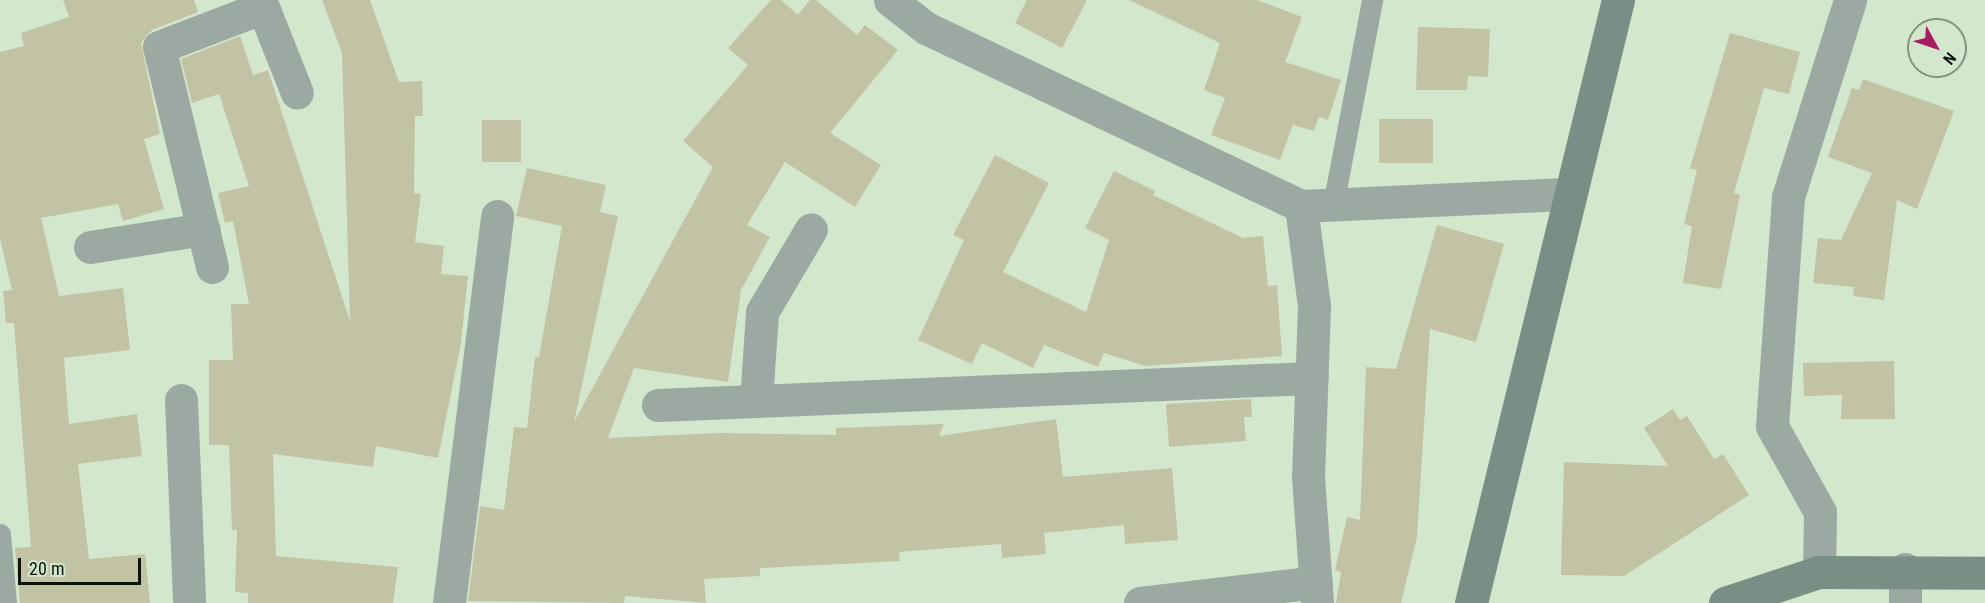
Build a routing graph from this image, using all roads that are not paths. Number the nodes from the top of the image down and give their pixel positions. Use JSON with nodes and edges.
{"nodes":[{"id":1,"x":890,"y":0,"type":"edge"},
{"id":2,"x":1372,"y":0,"type":"edge"},
{"id":3,"x":1618,"y":0,"type":"edge"},
{"id":4,"x":1850,"y":0,"type":"edge"},
{"id":5,"x":218,"y":12,"type":"edge"},
{"id":6,"x":297,"y":93,"type":"dead end"},
{"id":7,"x":1570,"y":194,"type":"junction"},
{"id":8,"x":1333,"y":205,"type":"junction"},
{"id":9,"x":1300,"y":206,"type":"junction"},
{"id":10,"x":497,"y":216,"type":"dead end"},
{"id":11,"x":204,"y":229,"type":"junction"},
{"id":12,"x":811,"y":229,"type":"dead end"},
{"id":13,"x":90,"y":247,"type":"dead end"},
{"id":14,"x":212,"y":267,"type":"dead end"},
{"id":15,"x":1311,"y":378,"type":"junction"},
{"id":16,"x":181,"y":400,"type":"dead end"},
{"id":17,"x":756,"y":401,"type":"junction"},
{"id":18,"x":658,"y":405,"type":"dead end"},
{"id":19,"x":0,"y":534,"type":"edge"},
{"id":20,"x":1905,"y":569,"type":"junction"},
{"id":21,"x":1820,"y":572,"type":"junction"},
{"id":22,"x":1985,"y":573,"type":"edge"},
{"id":23,"x":1316,"y":592,"type":"edge"},
{"id":24,"x":6,"y":603,"type":"edge"},
{"id":25,"x":189,"y":603,"type":"edge"},
{"id":26,"x":449,"y":603,"type":"edge"},
{"id":27,"x":1140,"y":603,"type":"edge"},
{"id":28,"x":1471,"y":603,"type":"edge"},
{"id":29,"x":1725,"y":603,"type":"edge"},
{"id":30,"x":1905,"y":603,"type":"edge"}],
"edges":[{"from":1,"to":9,"type":"street"},
{"from":2,"to":8,"type":"lane"},
{"from":3,"to":7,"type":"street"},
{"from":4,"to":21,"type":"street"},
{"from":5,"to":6,"type":"street"},
{"from":5,"to":11,"type":"street"},
{"from":7,"to":8,"type":"street"},
{"from":7,"to":28,"type":"street"},
{"from":8,"to":9,"type":"street"},
{"from":9,"to":15,"type":"street"},
{"from":10,"to":26,"type":"street"},
{"from":11,"to":13,"type":"street"},
{"from":11,"to":14,"type":"street"},
{"from":12,"to":17,"type":"street"},
{"from":15,"to":17,"type":"street"},
{"from":15,"to":23,"type":"street"},
{"from":16,"to":25,"type":"street"},
{"from":17,"to":18,"type":"street"},
{"from":19,"to":24,"type":"lane"},
{"from":20,"to":21,"type":"street"},
{"from":20,"to":22,"type":"street"},
{"from":20,"to":30,"type":"street"},
{"from":21,"to":29,"type":"street"},
{"from":23,"to":27,"type":"street"}]}
